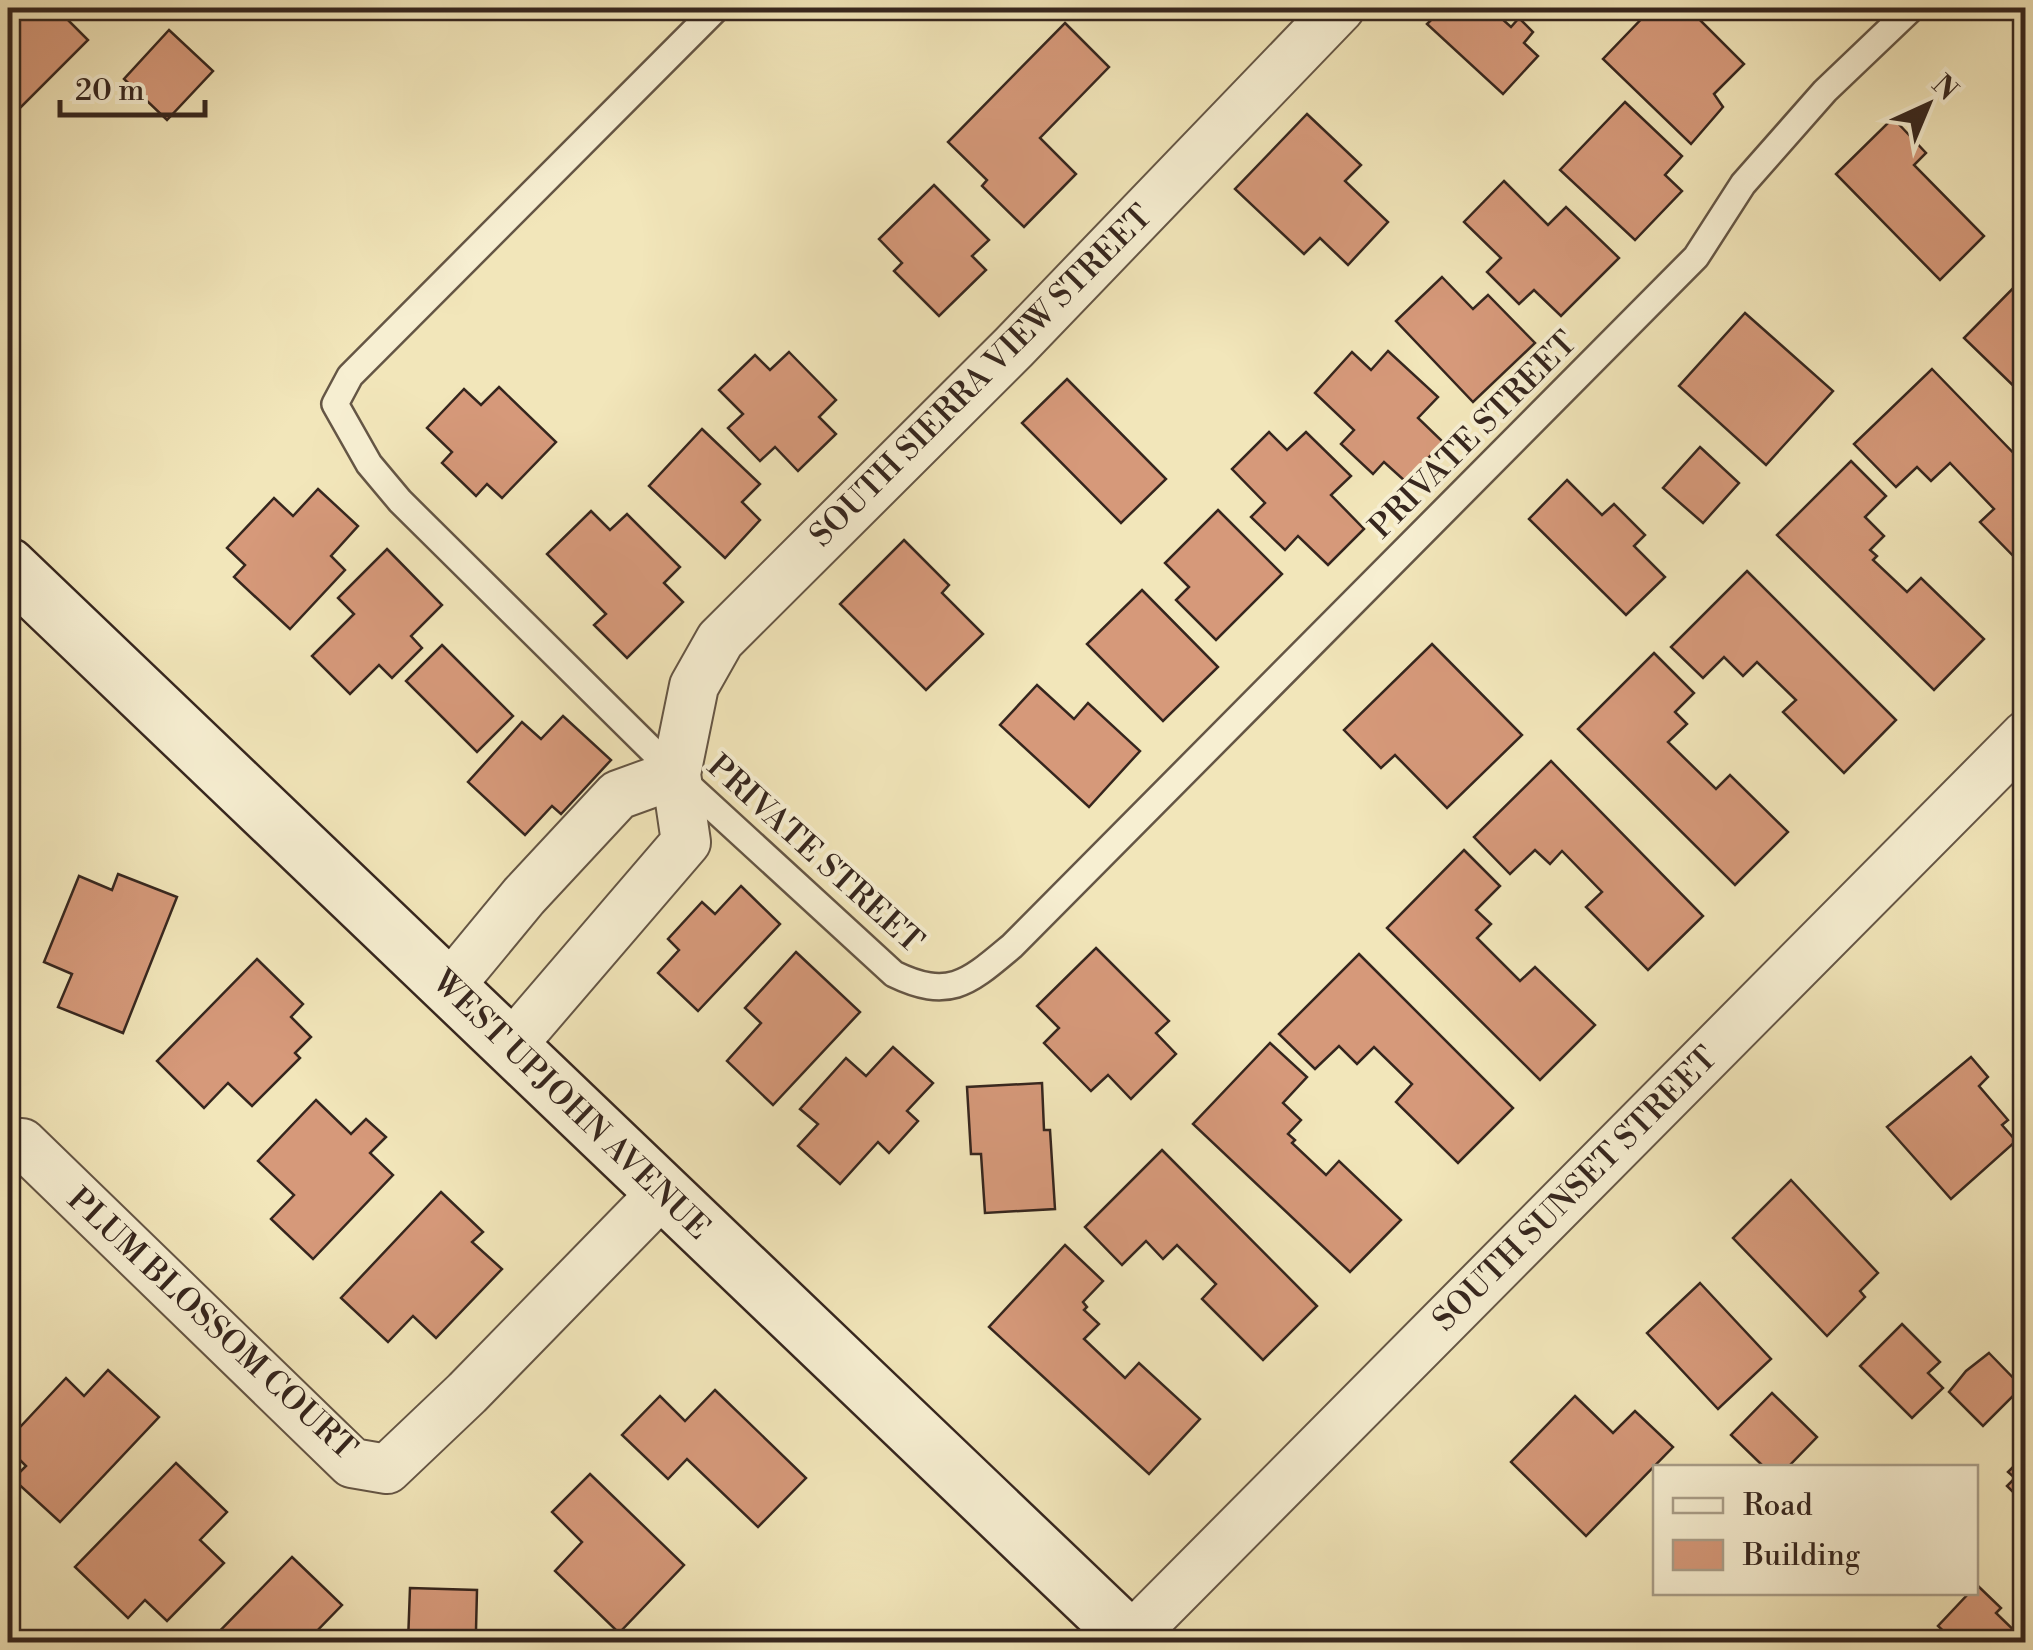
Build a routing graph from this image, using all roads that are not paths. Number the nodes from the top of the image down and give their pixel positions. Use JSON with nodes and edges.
{"nodes":[{"id":1,"x":717,"y":8,"type":"edge"},
{"id":2,"x":1340,"y":8,"type":"edge"},
{"id":3,"x":1912,"y":8,"type":"edge"},
{"id":4,"x":8,"y":566,"type":"edge"},
{"id":5,"x":2026,"y":735,"type":"edge"},
{"id":6,"x":676,"y":774,"type":"junction"},
{"id":7,"x":448,"y":988,"type":"junction"},
{"id":8,"x":510,"y":1047,"type":"junction"},
{"id":9,"x":22,"y":1142,"type":"dead end"},
{"id":10,"x":663,"y":1192,"type":"junction"},
{"id":11,"x":1130,"y":1641,"type":"edge"}],
"edges":[{"from":1,"to":6,"type":"lane","name":"PRIVATE STREET"},
{"from":2,"to":6,"type":"street","name":"SOUTH SIERRA VIEW STREET"},
{"from":3,"to":6,"type":"lane","name":"PRIVATE STREET"},
{"from":4,"to":7,"type":"main road","name":"WEST UPJOHN AVENUE"},
{"from":5,"to":11,"type":"street","name":"SOUTH SUNSET STREET"},
{"from":6,"to":7,"type":"street"},
{"from":6,"to":8,"type":"street","name":"SOUTH SIERRA VIEW STREET"},
{"from":7,"to":8,"type":"main road","name":"WEST UPJOHN AVENUE"},
{"from":8,"to":10,"type":"main road","name":"WEST UPJOHN AVENUE"},
{"from":9,"to":10,"type":"street","name":"PLUM BLOSSOM COURT"},
{"from":10,"to":11,"type":"main road","name":"WEST UPJOHN AVENUE"}]}
